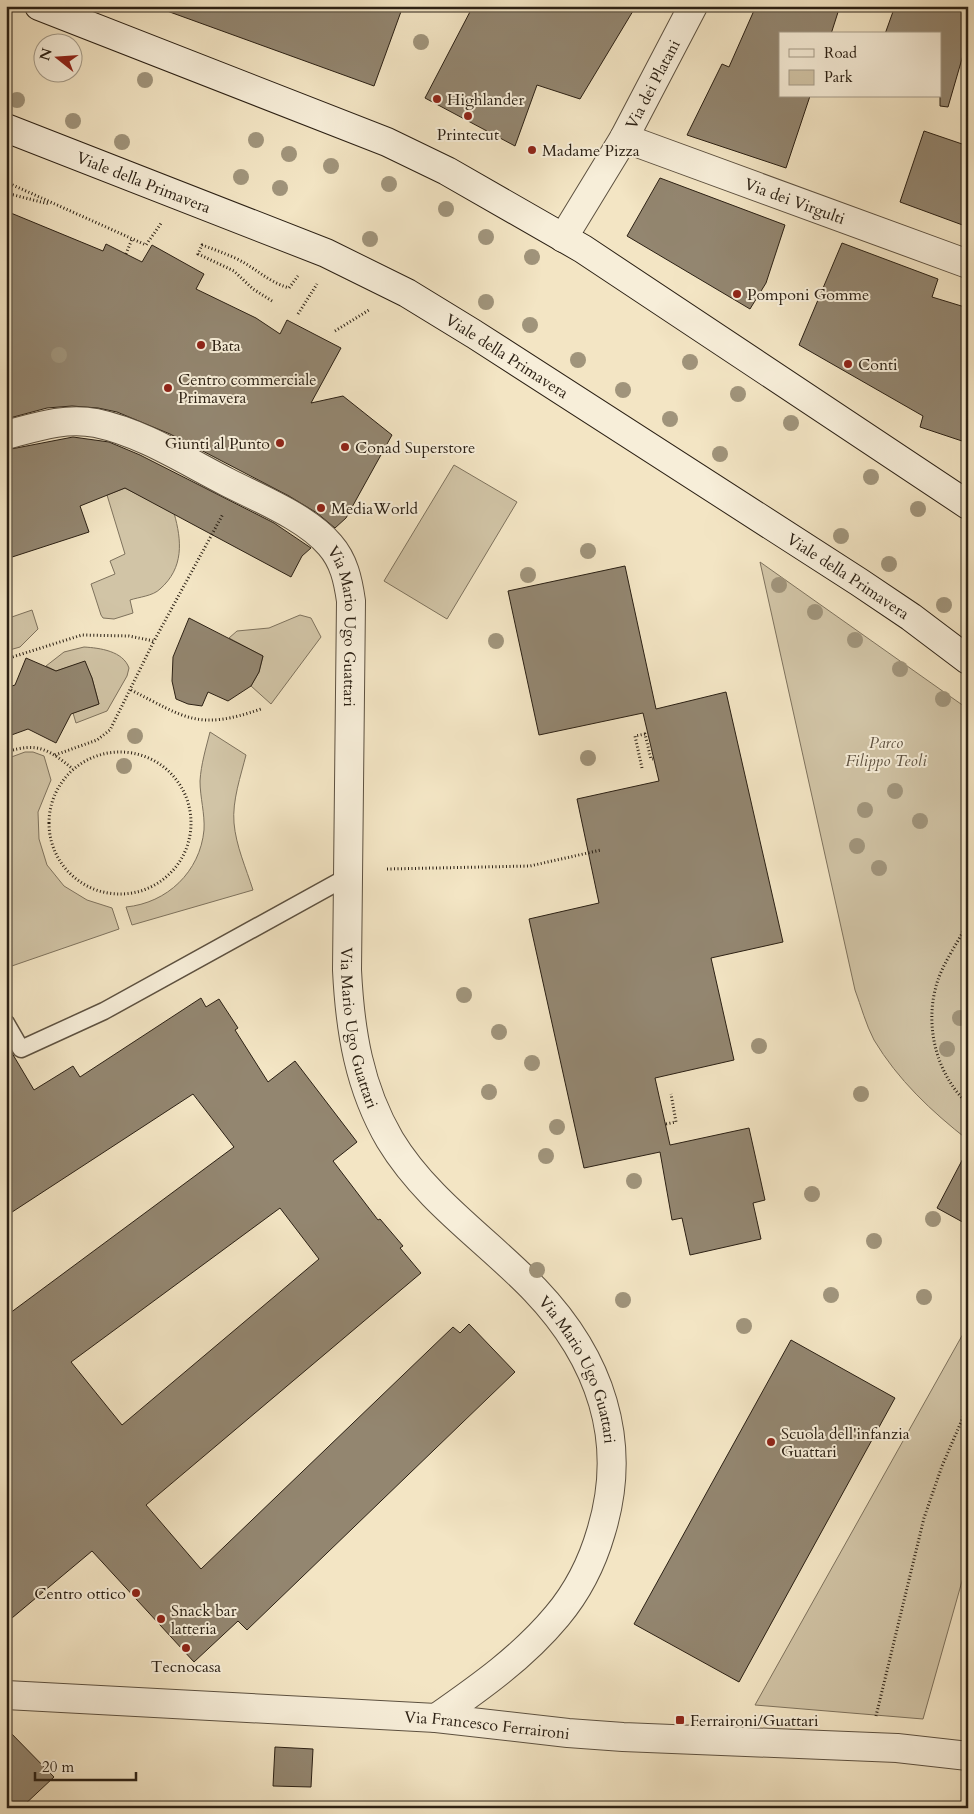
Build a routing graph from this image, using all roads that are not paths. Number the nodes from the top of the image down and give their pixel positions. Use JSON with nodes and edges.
{"nodes":[{"id":1,"x":38,"y":6,"type":"edge"},
{"id":2,"x":693,"y":6,"type":"edge"},
{"id":3,"x":6,"y":128,"type":"edge"},
{"id":4,"x":624,"y":138,"type":"junction"},
{"id":5,"x":563,"y":238,"type":"junction"},
{"id":6,"x":968,"y":264,"type":"edge"},
{"id":7,"x":6,"y":434,"type":"edge"},
{"id":8,"x":968,"y":505,"type":"edge"},
{"id":9,"x":968,"y":660,"type":"edge"},
{"id":10,"x":347,"y":877,"type":"junction"},
{"id":11,"x":6,"y":1023,"type":"edge"},
{"id":12,"x":6,"y":1695,"type":"edge"},
{"id":13,"x":436,"y":1718,"type":"junction"},
{"id":14,"x":968,"y":1756,"type":"edge"}],
"edges":[{"from":1,"to":5,"type":"street"},
{"from":2,"to":4,"type":"street","name":"Via dei Platani"},
{"from":3,"to":9,"type":"street","name":"Viale della Primavera"},
{"from":4,"to":5,"type":"street","name":"Via dei Platani"},
{"from":4,"to":6,"type":"street","name":"Via dei Virgulti"},
{"from":5,"to":8,"type":"street"},
{"from":7,"to":10,"type":"street","name":"Via Mario Ugo Guattari"},
{"from":10,"to":11,"type":"lane"},
{"from":10,"to":13,"type":"street","name":"Via Mario Ugo Guattari"},
{"from":12,"to":13,"type":"street","name":"Via Francesco Ferraironi"},
{"from":13,"to":14,"type":"street","name":"Via Francesco Ferraironi"}]}
